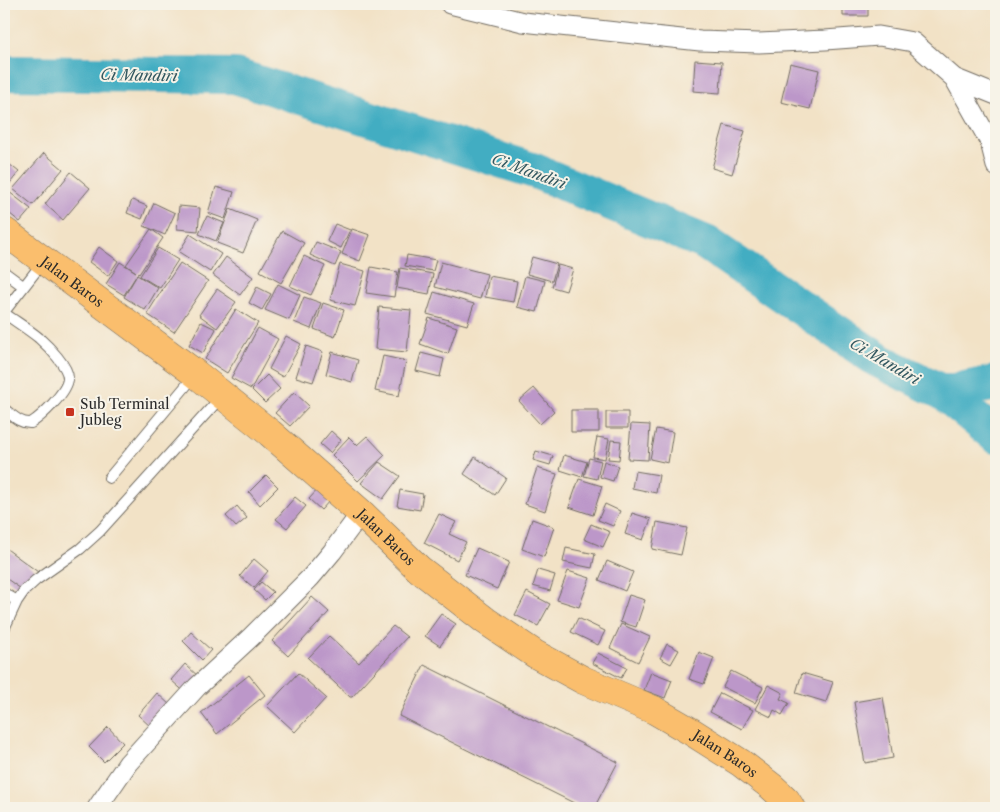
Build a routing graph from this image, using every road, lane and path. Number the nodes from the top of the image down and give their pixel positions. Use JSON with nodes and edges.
{"nodes":[{"id":1,"x":450,"y":4,"type":"edge"},
{"id":2,"x":954,"y":78,"type":"junction"},
{"id":3,"x":996,"y":95,"type":"edge"},
{"id":4,"x":996,"y":166,"type":"edge"},
{"id":5,"x":4,"y":231,"type":"edge"},
{"id":6,"x":44,"y":261,"type":"junction"},
{"id":7,"x":4,"y":272,"type":"edge"},
{"id":8,"x":22,"y":286,"type":"junction"},
{"id":9,"x":4,"y":312,"type":"edge"},
{"id":10,"x":196,"y":374,"type":"junction"},
{"id":11,"x":223,"y":395,"type":"junction"},
{"id":12,"x":4,"y":409,"type":"edge"},
{"id":13,"x":108,"y":478,"type":"dead end"},
{"id":14,"x":361,"y":513,"type":"junction"},
{"id":15,"x":4,"y":593,"type":"edge"},
{"id":16,"x":17,"y":601,"type":"junction"},
{"id":17,"x":4,"y":629,"type":"edge"},
{"id":18,"x":97,"y":808,"type":"edge"},
{"id":19,"x":791,"y":808,"type":"edge"}],
"edges":[{"from":1,"to":2,"type":"street"},
{"from":2,"to":3,"type":"street"},
{"from":2,"to":4,"type":"street"},
{"from":5,"to":6,"type":"main road","name":"Jalan Baros"},
{"from":6,"to":8,"type":"lane"},
{"from":6,"to":10,"type":"main road","name":"Jalan Baros"},
{"from":7,"to":8,"type":"lane"},
{"from":8,"to":9,"type":"lane"},
{"from":9,"to":12,"type":"lane"},
{"from":10,"to":11,"type":"main road","name":"Jalan Baros"},
{"from":10,"to":13,"type":"lane"},
{"from":11,"to":14,"type":"main road","name":"Jalan Baros"},
{"from":11,"to":16,"type":"lane"},
{"from":14,"to":18,"type":"street"},
{"from":14,"to":19,"type":"main road","name":"Jalan Baros"},
{"from":15,"to":16,"type":"lane"},
{"from":16,"to":17,"type":"lane"}]}
